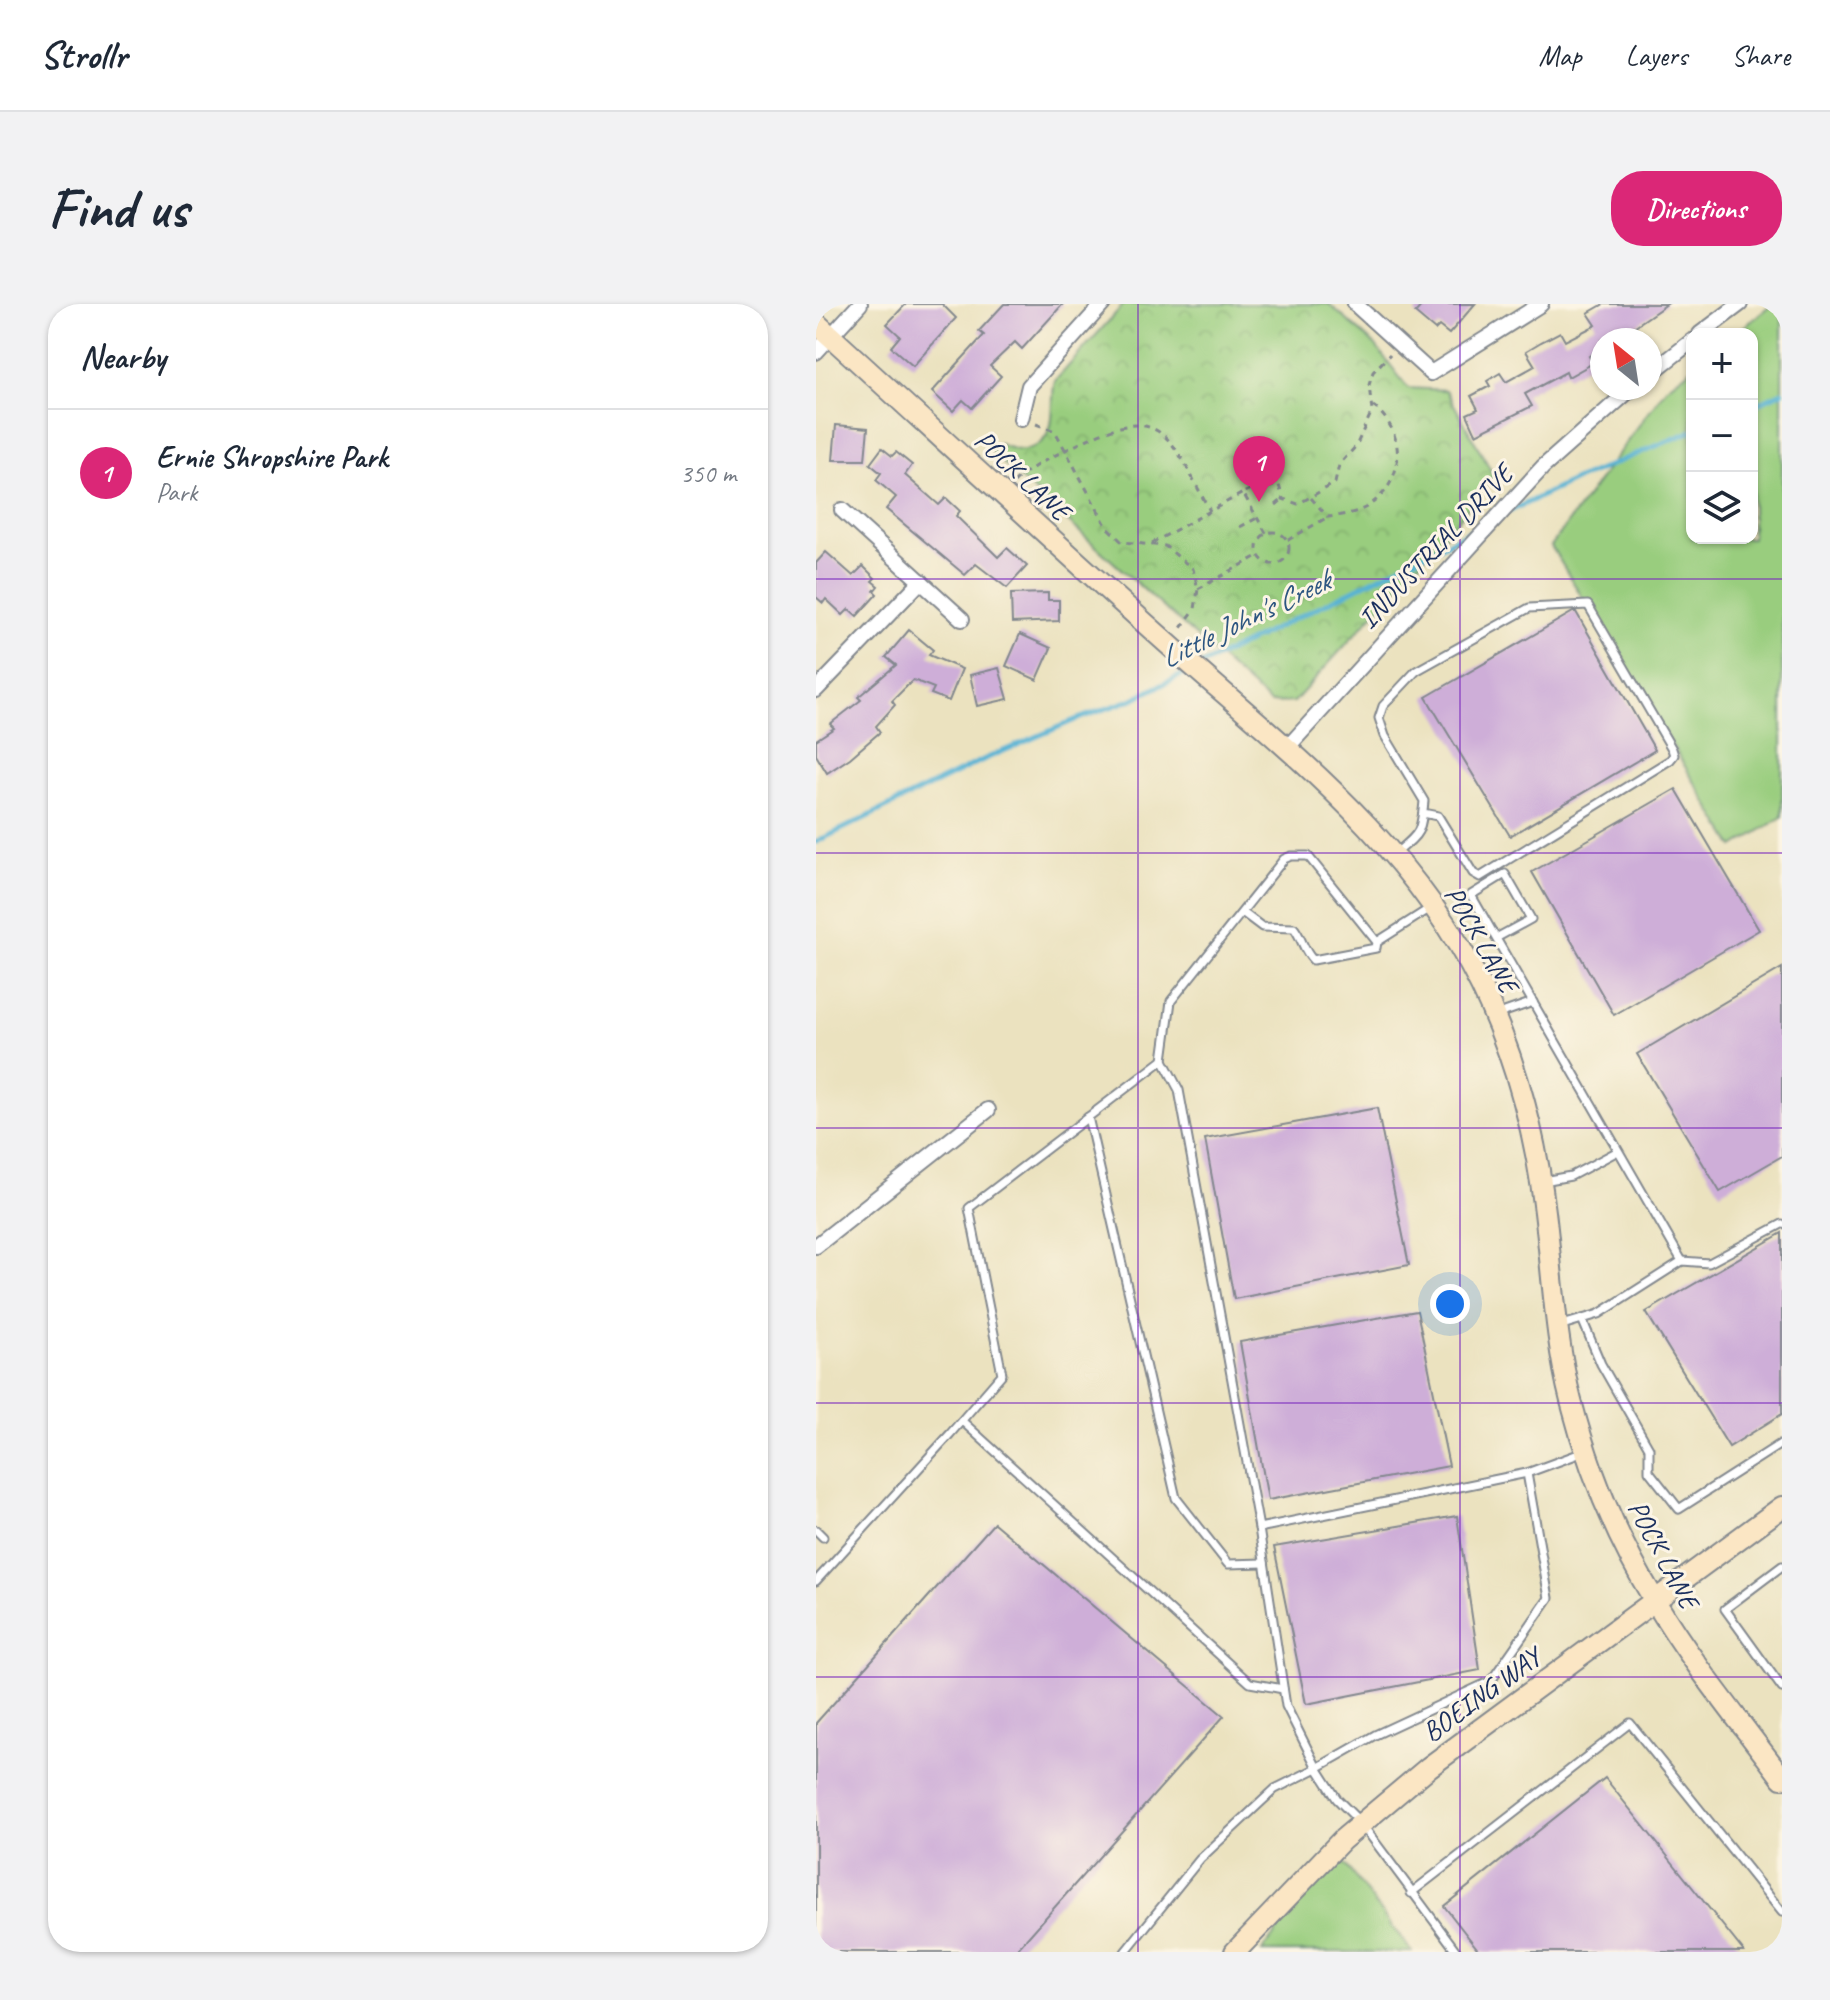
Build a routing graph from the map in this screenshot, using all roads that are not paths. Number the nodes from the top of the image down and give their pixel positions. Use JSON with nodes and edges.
{"nodes":[{"id":1,"x":860,"y":304,"type":"edge"},
{"id":2,"x":1103,"y":304,"type":"edge"},
{"id":3,"x":1355,"y":304,"type":"edge"},
{"id":4,"x":1541,"y":304,"type":"edge"},
{"id":5,"x":1740,"y":304,"type":"edge"},
{"id":6,"x":1708,"y":328,"type":"edge"},
{"id":7,"x":824,"y":330,"type":"edge"},
{"id":8,"x":1686,"y":346,"type":"edge"},
{"id":9,"x":816,"y":352,"type":"edge"},
{"id":10,"x":1662,"y":365,"type":"edge"},
{"id":11,"x":1618,"y":400,"type":"edge"},
{"id":12,"x":1021,"y":419,"type":"road end"},
{"id":13,"x":842,"y":510,"type":"dead end"},
{"id":14,"x":921,"y":581,"type":"junction"},
{"id":15,"x":962,"y":619,"type":"dead end"},
{"id":16,"x":816,"y":690,"type":"edge"},
{"id":17,"x":1286,"y":749,"type":"junction"},
{"id":18,"x":1423,"y":813,"type":"junction"},
{"id":19,"x":1395,"y":854,"type":"junction"},
{"id":20,"x":1434,"y":905,"type":"junction"},
{"id":21,"x":1242,"y":912,"type":"junction"},
{"id":22,"x":1496,"y":938,"type":"junction"},
{"id":23,"x":1377,"y":942,"type":"junction"},
{"id":24,"x":1533,"y":1002,"type":"junction"},
{"id":25,"x":1494,"y":1016,"type":"junction"},
{"id":26,"x":1163,"y":1060,"type":"junction"},
{"id":27,"x":988,"y":1110,"type":"dead end"},
{"id":28,"x":1088,"y":1117,"type":"junction"},
{"id":29,"x":1618,"y":1151,"type":"junction"},
{"id":30,"x":1540,"y":1181,"type":"junction"},
{"id":31,"x":1782,"y":1224,"type":"edge"},
{"id":32,"x":816,"y":1246,"type":"edge"},
{"id":33,"x":1682,"y":1261,"type":"junction"},
{"id":34,"x":1582,"y":1319,"type":"junction"},
{"id":35,"x":1556,"y":1326,"type":"junction"},
{"id":36,"x":962,"y":1421,"type":"junction"},
{"id":37,"x":1782,"y":1443,"type":"edge"},
{"id":38,"x":1586,"y":1452,"type":"junction"},
{"id":39,"x":1527,"y":1473,"type":"junction"},
{"id":40,"x":1782,"y":1507,"type":"edge"},
{"id":41,"x":1259,"y":1528,"type":"junction"},
{"id":42,"x":816,"y":1530,"type":"edge"},
{"id":43,"x":823,"y":1537,"type":"dead end"},
{"id":44,"x":1264,"y":1563,"type":"junction"},
{"id":45,"x":1782,"y":1566,"type":"edge"},
{"id":46,"x":816,"y":1581,"type":"edge"},
{"id":47,"x":1654,"y":1601,"type":"junction"},
{"id":48,"x":1782,"y":1688,"type":"edge"},
{"id":49,"x":1283,"y":1689,"type":"junction"},
{"id":50,"x":1317,"y":1768,"type":"junction"},
{"id":51,"x":1782,"y":1778,"type":"edge"},
{"id":52,"x":1361,"y":1823,"type":"junction"},
{"id":53,"x":1411,"y":1893,"type":"junction"},
{"id":54,"x":1782,"y":1912,"type":"edge"},
{"id":55,"x":1242,"y":1950,"type":"edge"},
{"id":56,"x":1125,"y":1952,"type":"edge"},
{"id":57,"x":1457,"y":1952,"type":"edge"}],
"edges":[{"from":1,"to":7,"type":"street"},
{"from":2,"to":12,"type":"street"},
{"from":3,"to":4,"type":"street"},
{"from":5,"to":6,"type":"street"},
{"from":7,"to":9,"type":"street"},
{"from":7,"to":17,"type":"street","name":"POCK LANE"},
{"from":8,"to":10,"type":"street"},
{"from":11,"to":17,"type":"street","name":"INDUSTRIAL DRIVE"},
{"from":13,"to":14,"type":"street"},
{"from":14,"to":15,"type":"street"},
{"from":14,"to":16,"type":"street"},
{"from":17,"to":19,"type":"street","name":"POCK LANE"},
{"from":18,"to":18,"type":"lane"},
{"from":18,"to":19,"type":"lane"},
{"from":19,"to":20,"type":"street","name":"POCK LANE"},
{"from":20,"to":23,"type":"lane"},
{"from":20,"to":25,"type":"street","name":"POCK LANE"},
{"from":21,"to":23,"type":"lane"},
{"from":21,"to":23,"type":"lane"},
{"from":21,"to":26,"type":"lane"},
{"from":22,"to":22,"type":"lane"},
{"from":22,"to":24,"type":"lane"},
{"from":24,"to":25,"type":"lane"},
{"from":24,"to":29,"type":"lane"},
{"from":25,"to":30,"type":"street","name":"POCK LANE"},
{"from":26,"to":28,"type":"lane"},
{"from":26,"to":41,"type":"lane"},
{"from":27,"to":32,"type":"street"},
{"from":28,"to":36,"type":"lane"},
{"from":28,"to":44,"type":"lane"},
{"from":29,"to":30,"type":"lane"},
{"from":29,"to":33,"type":"lane"},
{"from":30,"to":35,"type":"street","name":"POCK LANE"},
{"from":31,"to":33,"type":"lane"},
{"from":33,"to":34,"type":"lane"},
{"from":34,"to":35,"type":"lane"},
{"from":34,"to":37,"type":"lane"},
{"from":35,"to":38,"type":"street","name":"POCK LANE"},
{"from":36,"to":46,"type":"lane"},
{"from":36,"to":49,"type":"lane"},
{"from":38,"to":39,"type":"lane"},
{"from":38,"to":47,"type":"street","name":"POCK LANE"},
{"from":39,"to":41,"type":"lane"},
{"from":39,"to":50,"type":"lane"},
{"from":40,"to":47,"type":"street","name":"BOEING WAY"},
{"from":41,"to":44,"type":"lane"},
{"from":42,"to":43,"type":"lane"},
{"from":44,"to":49,"type":"lane"},
{"from":45,"to":48,"type":"lane"},
{"from":47,"to":51,"type":"street","name":"POCK LANE"},
{"from":47,"to":52,"type":"street","name":"BOEING WAY"},
{"from":49,"to":50,"type":"lane"},
{"from":50,"to":52,"type":"lane"},
{"from":50,"to":56,"type":"lane"},
{"from":52,"to":53,"type":"lane"},
{"from":52,"to":55,"type":"street","name":"BOEING WAY"},
{"from":53,"to":54,"type":"lane"},
{"from":53,"to":57,"type":"lane"}]}
